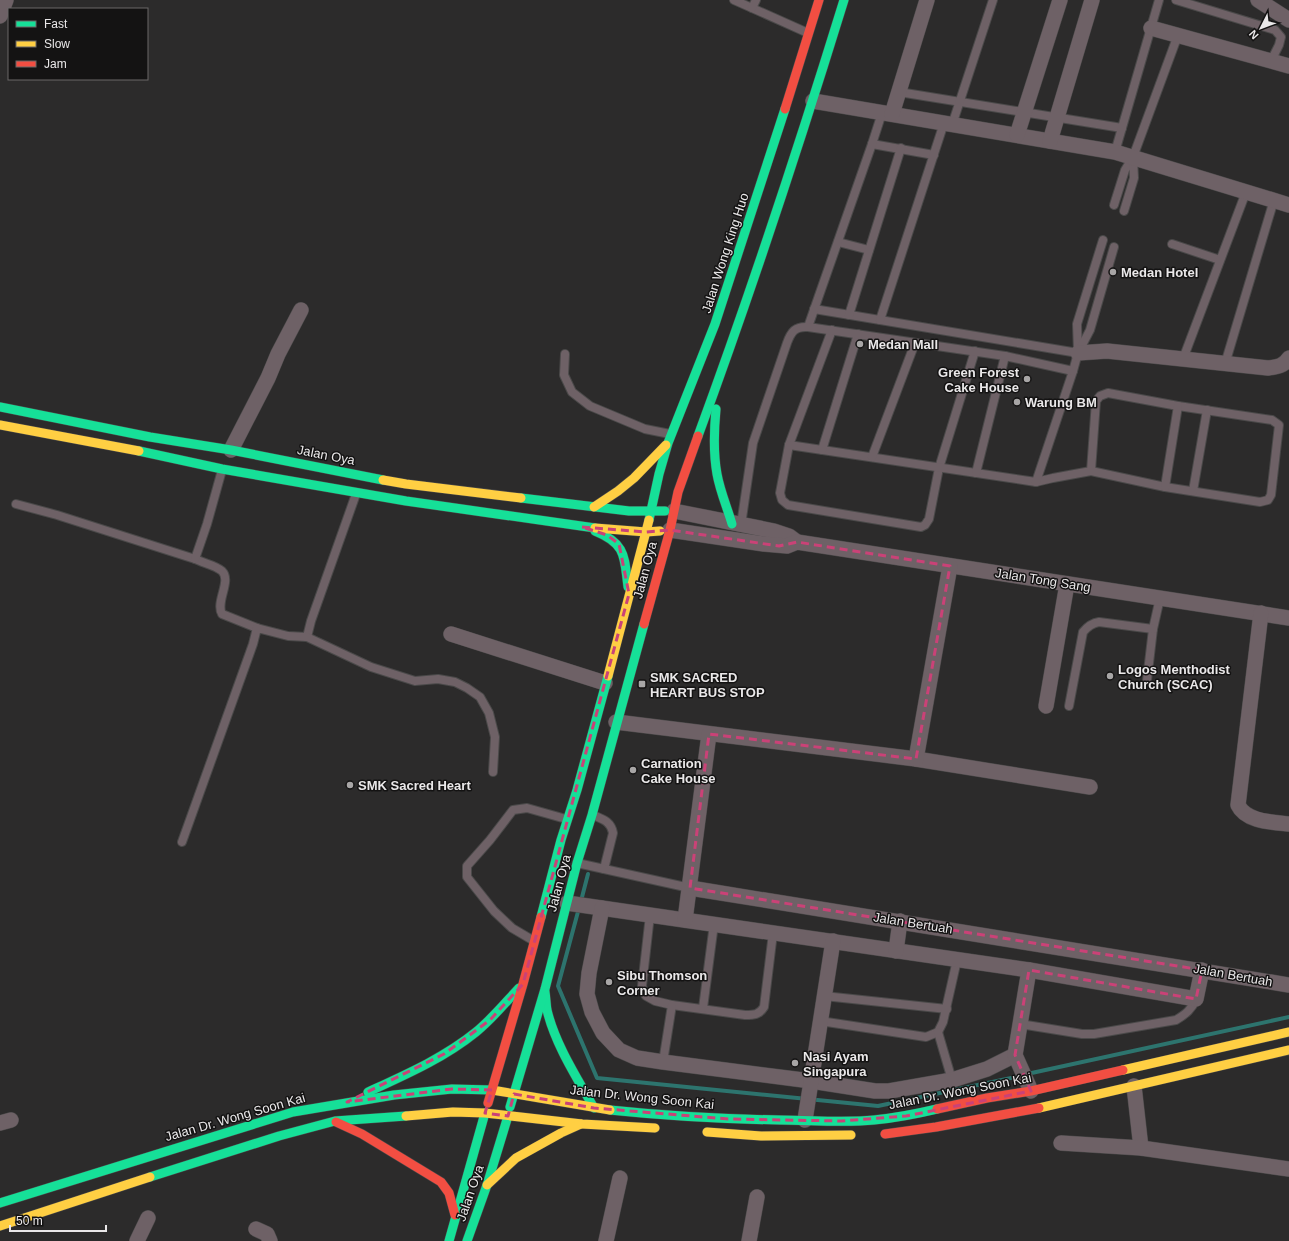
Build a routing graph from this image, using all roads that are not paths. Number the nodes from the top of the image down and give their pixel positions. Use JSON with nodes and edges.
{"nodes":[{"id":1,"x":6,"y":0,"type":"edge"},
{"id":2,"x":734,"y":0,"type":"edge"},
{"id":3,"x":756,"y":0,"type":"edge"},
{"id":4,"x":819,"y":0,"type":"edge"},
{"id":5,"x":844,"y":0,"type":"edge"},
{"id":6,"x":927,"y":0,"type":"edge"},
{"id":7,"x":993,"y":0,"type":"edge"},
{"id":8,"x":1060,"y":0,"type":"edge"},
{"id":9,"x":1092,"y":0,"type":"edge"},
{"id":10,"x":1159,"y":0,"type":"edge"},
{"id":11,"x":1176,"y":0,"type":"edge"},
{"id":12,"x":1258,"y":0,"type":"edge"},
{"id":13,"x":752,"y":8,"type":"junction"},
{"id":14,"x":0,"y":16,"type":"edge"},
{"id":15,"x":1289,"y":20,"type":"edge"},
{"id":16,"x":1151,"y":28,"type":"junction"},
{"id":17,"x":808,"y":34,"type":"junction"},
{"id":18,"x":1178,"y":35,"type":"junction"},
{"id":19,"x":1271,"y":61,"type":"junction"},
{"id":20,"x":1289,"y":66,"type":"edge"},
{"id":21,"x":899,"y":92,"type":"junction"},
{"id":22,"x":813,"y":101,"type":"junction"},
{"id":23,"x":960,"y":102,"type":"junction"},
{"id":24,"x":1025,"y":112,"type":"junction"},
{"id":25,"x":887,"y":114,"type":"junction"},
{"id":26,"x":1057,"y":117,"type":"junction"},
{"id":27,"x":948,"y":124,"type":"junction"},
{"id":28,"x":1122,"y":128,"type":"junction"},
{"id":29,"x":1017,"y":135,"type":"junction"},
{"id":30,"x":1050,"y":141,"type":"junction"},
{"id":31,"x":872,"y":144,"type":"junction"},
{"id":32,"x":901,"y":148,"type":"junction"},
{"id":33,"x":1115,"y":152,"type":"junction"},
{"id":34,"x":934,"y":155,"type":"junction"},
{"id":35,"x":1133,"y":157,"type":"junction"},
{"id":36,"x":1246,"y":192,"type":"junction"},
{"id":37,"x":1274,"y":200,"type":"junction"},
{"id":38,"x":1114,"y":205,"type":"dead end"},
{"id":39,"x":1289,"y":205,"type":"edge"},
{"id":40,"x":1124,"y":211,"type":"dead end"},
{"id":41,"x":1103,"y":240,"type":"dead end"},
{"id":42,"x":838,"y":242,"type":"junction"},
{"id":43,"x":1172,"y":244,"type":"dead end"},
{"id":44,"x":1114,"y":247,"type":"dead end"},
{"id":45,"x":869,"y":250,"type":"junction"},
{"id":46,"x":1220,"y":260,"type":"junction"},
{"id":47,"x":814,"y":309,"type":"junction"},
{"id":48,"x":301,"y":310,"type":"dead end"},
{"id":49,"x":848,"y":315,"type":"junction"},
{"id":50,"x":880,"y":320,"type":"junction"},
{"id":51,"x":808,"y":327,"type":"junction"},
{"id":52,"x":832,"y":330,"type":"junction"},
{"id":53,"x":858,"y":334,"type":"junction"},
{"id":54,"x":915,"y":343,"type":"junction"},
{"id":55,"x":975,"y":351,"type":"junction"},
{"id":56,"x":1078,"y":353,"type":"junction"},
{"id":57,"x":565,"y":354,"type":"dead end"},
{"id":58,"x":1005,"y":356,"type":"junction"},
{"id":59,"x":1289,"y":358,"type":"edge"},
{"id":60,"x":1183,"y":359,"type":"junction"},
{"id":61,"x":1224,"y":364,"type":"junction"},
{"id":62,"x":1073,"y":371,"type":"junction"},
{"id":63,"x":718,"y":382,"type":"junction"},
{"id":64,"x":0,"y":406,"type":"edge"},
{"id":65,"x":1178,"y":406,"type":"junction"},
{"id":66,"x":1206,"y":410,"type":"junction"},
{"id":67,"x":0,"y":425,"type":"edge"},
{"id":68,"x":670,"y":438,"type":"junction"},
{"id":69,"x":789,"y":446,"type":"junction"},
{"id":70,"x":231,"y":450,"type":"junction"},
{"id":71,"x":822,"y":450,"type":"junction"},
{"id":72,"x":872,"y":458,"type":"junction"},
{"id":73,"x":939,"y":468,"type":"junction"},
{"id":74,"x":222,"y":469,"type":"junction"},
{"id":75,"x":1091,"y":471,"type":"junction"},
{"id":76,"x":976,"y":473,"type":"junction"},
{"id":77,"x":1036,"y":482,"type":"junction"},
{"id":78,"x":1165,"y":487,"type":"junction"},
{"id":79,"x":1193,"y":491,"type":"junction"},
{"id":80,"x":356,"y":492,"type":"junction"},
{"id":81,"x":16,"y":504,"type":"dead end"},
{"id":82,"x":594,"y":507,"type":"junction"},
{"id":83,"x":650,"y":511,"type":"junction"},
{"id":84,"x":674,"y":511,"type":"junction"},
{"id":85,"x":736,"y":524,"type":"junction"},
{"id":86,"x":582,"y":527,"type":"junction"},
{"id":87,"x":670,"y":530,"type":"junction"},
{"id":88,"x":646,"y":532,"type":"junction"},
{"id":89,"x":797,"y":542,"type":"junction"},
{"id":90,"x":195,"y":559,"type":"junction"},
{"id":91,"x":950,"y":566,"type":"junction"},
{"id":92,"x":1067,"y":584,"type":"junction"},
{"id":93,"x":629,"y":594,"type":"junction"},
{"id":94,"x":1160,"y":598,"type":"junction"},
{"id":95,"x":1261,"y":613,"type":"junction"},
{"id":96,"x":1289,"y":618,"type":"edge"},
{"id":97,"x":257,"y":628,"type":"junction"},
{"id":98,"x":1154,"y":629,"type":"junction"},
{"id":99,"x":452,"y":634,"type":"dead end"},
{"id":100,"x":307,"y":637,"type":"junction"},
{"id":101,"x":1147,"y":680,"type":"dead end"},
{"id":102,"x":605,"y":683,"type":"junction"},
{"id":103,"x":1046,"y":706,"type":"dead end"},
{"id":104,"x":1070,"y":706,"type":"dead end"},
{"id":105,"x":616,"y":722,"type":"junction"},
{"id":106,"x":709,"y":734,"type":"junction"},
{"id":107,"x":916,"y":759,"type":"junction"},
{"id":108,"x":493,"y":772,"type":"dead end"},
{"id":109,"x":1090,"y":787,"type":"dead end"},
{"id":110,"x":592,"y":815,"type":"junction"},
{"id":111,"x":568,"y":820,"type":"junction"},
{"id":112,"x":1289,"y":824,"type":"edge"},
{"id":113,"x":182,"y":842,"type":"dead end"},
{"id":114,"x":577,"y":863,"type":"junction"},
{"id":115,"x":604,"y":870,"type":"junction"},
{"id":116,"x":690,"y":888,"type":"junction"},
{"id":117,"x":583,"y":905,"type":"junction"},
{"id":118,"x":650,"y":915,"type":"junction"},
{"id":119,"x":686,"y":920,"type":"junction"},
{"id":120,"x":900,"y":921,"type":"junction"},
{"id":121,"x":714,"y":924,"type":"junction"},
{"id":122,"x":773,"y":933,"type":"junction"},
{"id":123,"x":832,"y":941,"type":"junction"},
{"id":124,"x":534,"y":942,"type":"junction"},
{"id":125,"x":896,"y":951,"type":"junction"},
{"id":126,"x":957,"y":960,"type":"junction"},
{"id":127,"x":1029,"y":970,"type":"junction"},
{"id":128,"x":1202,"y":970,"type":"junction"},
{"id":129,"x":523,"y":984,"type":"junction"},
{"id":130,"x":1289,"y":985,"type":"edge"},
{"id":131,"x":545,"y":989,"type":"junction"},
{"id":132,"x":824,"y":996,"type":"junction"},
{"id":133,"x":1196,"y":999,"type":"junction"},
{"id":134,"x":672,"y":1005,"type":"junction"},
{"id":135,"x":703,"y":1008,"type":"junction"},
{"id":136,"x":947,"y":1009,"type":"junction"},
{"id":137,"x":820,"y":1021,"type":"junction"},
{"id":138,"x":1020,"y":1024,"type":"junction"},
{"id":139,"x":938,"y":1032,"type":"junction"},
{"id":140,"x":1289,"y":1032,"type":"edge"},
{"id":141,"x":1289,"y":1050,"type":"edge"},
{"id":142,"x":1016,"y":1059,"type":"junction"},
{"id":143,"x":663,"y":1062,"type":"junction"},
{"id":144,"x":952,"y":1080,"type":"junction"},
{"id":145,"x":1028,"y":1085,"type":"junction"},
{"id":146,"x":1134,"y":1086,"type":"junction"},
{"id":147,"x":492,"y":1090,"type":"junction"},
{"id":148,"x":809,"y":1092,"type":"junction"},
{"id":149,"x":514,"y":1094,"type":"junction"},
{"id":150,"x":347,"y":1102,"type":"junction"},
{"id":151,"x":594,"y":1108,"type":"junction"},
{"id":152,"x":485,"y":1113,"type":"junction"},
{"id":153,"x":508,"y":1116,"type":"junction"},
{"id":154,"x":805,"y":1120,"type":"junction"},
{"id":155,"x":335,"y":1121,"type":"junction"},
{"id":156,"x":582,"y":1124,"type":"junction"},
{"id":157,"x":665,"y":1129,"type":"dead end"},
{"id":158,"x":695,"y":1131,"type":"dead end"},
{"id":159,"x":861,"y":1135,"type":"dead end"},
{"id":160,"x":874,"y":1135,"type":"dead end"},
{"id":161,"x":1061,"y":1143,"type":"dead end"},
{"id":162,"x":1140,"y":1148,"type":"junction"},
{"id":163,"x":1289,"y":1169,"type":"edge"},
{"id":164,"x":620,"y":1178,"type":"dead end"},
{"id":165,"x":487,"y":1185,"type":"junction"},
{"id":166,"x":757,"y":1197,"type":"dead end"},
{"id":167,"x":0,"y":1203,"type":"edge"},
{"id":168,"x":455,"y":1215,"type":"junction"},
{"id":169,"x":148,"y":1218,"type":"dead end"},
{"id":170,"x":0,"y":1226,"type":"edge"},
{"id":171,"x":256,"y":1229,"type":"dead end"},
{"id":172,"x":137,"y":1241,"type":"edge"},
{"id":173,"x":270,"y":1241,"type":"edge"},
{"id":174,"x":449,"y":1241,"type":"edge"},
{"id":175,"x":467,"y":1241,"type":"edge"},
{"id":176,"x":606,"y":1241,"type":"edge"},
{"id":177,"x":749,"y":1241,"type":"edge"}],
"edges":[{"from":1,"to":14,"type":"street"},
{"from":2,"to":13,"type":"lane"},
{"from":3,"to":13,"type":"lane"},
{"from":4,"to":17,"type":"main road","name":"Jalan Wong King Huo"},
{"from":5,"to":22,"type":"main road"},
{"from":6,"to":21,"type":"street"},
{"from":7,"to":23,"type":"lane"},
{"from":8,"to":24,"type":"street"},
{"from":9,"to":26,"type":"street"},
{"from":10,"to":16,"type":"lane"},
{"from":11,"to":19,"type":"lane"},
{"from":12,"to":15,"type":"street"},
{"from":13,"to":17,"type":"lane"},
{"from":16,"to":18,"type":"street"},
{"from":16,"to":28,"type":"lane"},
{"from":17,"to":68,"type":"main road","name":"Jalan Wong King Huo"},
{"from":18,"to":19,"type":"street"},
{"from":18,"to":35,"type":"lane"},
{"from":19,"to":20,"type":"street"},
{"from":21,"to":23,"type":"lane"},
{"from":21,"to":25,"type":"street"},
{"from":22,"to":25,"type":"street"},
{"from":22,"to":63,"type":"main road"},
{"from":23,"to":24,"type":"lane"},
{"from":23,"to":27,"type":"lane"},
{"from":24,"to":26,"type":"lane"},
{"from":24,"to":29,"type":"street"},
{"from":25,"to":27,"type":"street"},
{"from":25,"to":31,"type":"lane"},
{"from":26,"to":28,"type":"lane"},
{"from":26,"to":30,"type":"street"},
{"from":27,"to":29,"type":"street"},
{"from":27,"to":34,"type":"lane"},
{"from":28,"to":33,"type":"lane"},
{"from":29,"to":30,"type":"street"},
{"from":30,"to":33,"type":"street"},
{"from":31,"to":32,"type":"lane"},
{"from":31,"to":42,"type":"lane"},
{"from":32,"to":34,"type":"lane"},
{"from":32,"to":45,"type":"lane"},
{"from":33,"to":35,"type":"street"},
{"from":34,"to":50,"type":"lane"},
{"from":35,"to":36,"type":"street"},
{"from":35,"to":38,"type":"lane"},
{"from":35,"to":40,"type":"lane"},
{"from":36,"to":37,"type":"street"},
{"from":36,"to":46,"type":"lane"},
{"from":37,"to":39,"type":"street"},
{"from":37,"to":61,"type":"lane"},
{"from":41,"to":56,"type":"lane"},
{"from":42,"to":45,"type":"lane"},
{"from":42,"to":47,"type":"lane"},
{"from":43,"to":46,"type":"lane"},
{"from":44,"to":56,"type":"lane"},
{"from":45,"to":49,"type":"lane"},
{"from":46,"to":60,"type":"lane"},
{"from":47,"to":49,"type":"lane"},
{"from":47,"to":51,"type":"lane"},
{"from":48,"to":70,"type":"street"},
{"from":49,"to":50,"type":"lane"},
{"from":50,"to":56,"type":"lane"},
{"from":51,"to":52,"type":"lane"},
{"from":51,"to":85,"type":"lane"},
{"from":52,"to":53,"type":"lane"},
{"from":52,"to":69,"type":"lane"},
{"from":53,"to":54,"type":"lane"},
{"from":53,"to":71,"type":"lane"},
{"from":54,"to":55,"type":"lane"},
{"from":54,"to":72,"type":"lane"},
{"from":55,"to":58,"type":"lane"},
{"from":55,"to":73,"type":"lane"},
{"from":56,"to":60,"type":"street"},
{"from":56,"to":62,"type":"lane"},
{"from":57,"to":68,"type":"lane"},
{"from":58,"to":62,"type":"lane"},
{"from":58,"to":76,"type":"lane"},
{"from":59,"to":61,"type":"street"},
{"from":60,"to":61,"type":"street"},
{"from":62,"to":77,"type":"lane"},
{"from":63,"to":84,"type":"main road"},
{"from":63,"to":85,"type":"main road"},
{"from":64,"to":70,"type":"main road","name":"Jalan Oya"},
{"from":65,"to":66,"type":"lane"},
{"from":65,"to":75,"type":"lane"},
{"from":65,"to":78,"type":"lane"},
{"from":66,"to":79,"type":"lane"},
{"from":66,"to":79,"type":"lane"},
{"from":67,"to":74,"type":"main road","name":"Jalan Oya"},
{"from":68,"to":82,"type":"main road"},
{"from":68,"to":83,"type":"main road","name":"Jalan Wong King Huo"},
{"from":69,"to":71,"type":"lane"},
{"from":69,"to":73,"type":"lane"},
{"from":70,"to":82,"type":"main road","name":"Jalan Oya"},
{"from":71,"to":72,"type":"lane"},
{"from":72,"to":73,"type":"lane"},
{"from":73,"to":76,"type":"lane"},
{"from":74,"to":80,"type":"main road","name":"Jalan Oya"},
{"from":74,"to":90,"type":"lane"},
{"from":75,"to":77,"type":"lane"},
{"from":75,"to":78,"type":"lane"},
{"from":76,"to":77,"type":"lane"},
{"from":78,"to":79,"type":"lane"},
{"from":80,"to":86,"type":"main road","name":"Jalan Oya"},
{"from":80,"to":100,"type":"lane"},
{"from":81,"to":90,"type":"lane"},
{"from":82,"to":83,"type":"main road","name":"Jalan Oya"},
{"from":83,"to":84,"type":"main road","name":"Jalan Oya"},
{"from":83,"to":88,"type":"main road","name":"Jalan Oya"},
{"from":84,"to":85,"type":"street","name":"Jalan Tong Sang"},
{"from":84,"to":87,"type":"main road","name":"Jalan Oya"},
{"from":85,"to":89,"type":"street","name":"Jalan Tong Sang"},
{"from":86,"to":88,"type":"main road","name":"Jalan Oya"},
{"from":86,"to":93,"type":"main road"},
{"from":87,"to":88,"type":"main road","name":"Jalan Oya"},
{"from":87,"to":89,"type":"street","name":"Jalan Tong Sang"},
{"from":87,"to":105,"type":"main road","name":"Jalan Oya"},
{"from":88,"to":93,"type":"main road","name":"Jalan Oya"},
{"from":89,"to":91,"type":"street","name":"Jalan Tong Sang"},
{"from":90,"to":97,"type":"lane"},
{"from":91,"to":92,"type":"street","name":"Jalan Tong Sang"},
{"from":91,"to":107,"type":"street"},
{"from":92,"to":94,"type":"street","name":"Jalan Tong Sang"},
{"from":92,"to":103,"type":"street"},
{"from":93,"to":102,"type":"main road","name":"Jalan Oya"},
{"from":94,"to":95,"type":"street","name":"Jalan Tong Sang"},
{"from":94,"to":98,"type":"lane"},
{"from":95,"to":96,"type":"street","name":"Jalan Tong Sang"},
{"from":95,"to":112,"type":"street"},
{"from":97,"to":100,"type":"lane"},
{"from":97,"to":113,"type":"lane"},
{"from":98,"to":101,"type":"lane"},
{"from":98,"to":104,"type":"lane"},
{"from":99,"to":102,"type":"street"},
{"from":100,"to":108,"type":"lane"},
{"from":102,"to":111,"type":"main road","name":"Jalan Oya"},
{"from":105,"to":106,"type":"street"},
{"from":105,"to":110,"type":"main road","name":"Jalan Oya"},
{"from":106,"to":107,"type":"street"},
{"from":106,"to":116,"type":"street"},
{"from":107,"to":109,"type":"street"},
{"from":110,"to":114,"type":"main road","name":"Jalan Oya"},
{"from":110,"to":115,"type":"lane"},
{"from":111,"to":124,"type":"main road","name":"Jalan Oya"},
{"from":111,"to":124,"type":"lane"},
{"from":114,"to":115,"type":"lane"},
{"from":114,"to":117,"type":"main road","name":"Jalan Oya"},
{"from":115,"to":116,"type":"lane"},
{"from":116,"to":119,"type":"street"},
{"from":116,"to":120,"type":"street","name":"Jalan Bertuah"},
{"from":117,"to":118,"type":"street"},
{"from":117,"to":131,"type":"main road","name":"Jalan Oya"},
{"from":117,"to":143,"type":"street"},
{"from":118,"to":119,"type":"street"},
{"from":118,"to":134,"type":"lane"},
{"from":119,"to":121,"type":"street"},
{"from":120,"to":125,"type":"street"},
{"from":120,"to":128,"type":"street","name":"Jalan Bertuah"},
{"from":121,"to":122,"type":"street"},
{"from":121,"to":135,"type":"lane"},
{"from":122,"to":123,"type":"street"},
{"from":122,"to":135,"type":"lane"},
{"from":123,"to":125,"type":"street"},
{"from":123,"to":132,"type":"street"},
{"from":124,"to":129,"type":"main road","name":"Jalan Oya"},
{"from":125,"to":126,"type":"street"},
{"from":126,"to":127,"type":"street"},
{"from":126,"to":136,"type":"lane"},
{"from":127,"to":133,"type":"street"},
{"from":127,"to":138,"type":"street"},
{"from":128,"to":130,"type":"street","name":"Jalan Bertuah"},
{"from":128,"to":133,"type":"street"},
{"from":129,"to":147,"type":"main road","name":"Jalan Oya"},
{"from":129,"to":150,"type":"main road"},
{"from":131,"to":149,"type":"main road","name":"Jalan Oya"},
{"from":131,"to":151,"type":"main road"},
{"from":132,"to":136,"type":"lane"},
{"from":132,"to":137,"type":"street"},
{"from":133,"to":138,"type":"lane"},
{"from":134,"to":135,"type":"lane"},
{"from":134,"to":143,"type":"lane"},
{"from":136,"to":139,"type":"lane"},
{"from":137,"to":139,"type":"lane"},
{"from":137,"to":148,"type":"street"},
{"from":138,"to":142,"type":"street"},
{"from":139,"to":144,"type":"lane"},
{"from":140,"to":145,"type":"main road","name":"Jalan Dr. Wong Soon Kai"},
{"from":141,"to":146,"type":"main road"},
{"from":142,"to":144,"type":"street"},
{"from":142,"to":145,"type":"street"},
{"from":143,"to":148,"type":"street"},
{"from":144,"to":148,"type":"street"},
{"from":145,"to":154,"type":"main road","name":"Jalan Dr. Wong Soon Kai"},
{"from":146,"to":160,"type":"main road"},
{"from":146,"to":162,"type":"street"},
{"from":147,"to":149,"type":"main road","name":"Jalan Dr. Wong Soon Kai"},
{"from":147,"to":150,"type":"main road","name":"Jalan Dr. Wong Soon Kai"},
{"from":147,"to":152,"type":"main road","name":"Jalan Oya"},
{"from":148,"to":154,"type":"street"},
{"from":149,"to":151,"type":"main road","name":"Jalan Dr. Wong Soon Kai"},
{"from":149,"to":153,"type":"main road","name":"Jalan Oya"},
{"from":150,"to":167,"type":"main road","name":"Jalan Dr. Wong Soon Kai"},
{"from":151,"to":154,"type":"main road","name":"Jalan Dr. Wong Soon Kai"},
{"from":152,"to":153,"type":"main road"},
{"from":152,"to":155,"type":"main road"},
{"from":152,"to":168,"type":"main road","name":"Jalan Oya"},
{"from":153,"to":156,"type":"main road"},
{"from":153,"to":165,"type":"main road","name":"Jalan Oya"},
{"from":155,"to":168,"type":"main road"},
{"from":155,"to":170,"type":"main road"},
{"from":156,"to":157,"type":"main road"},
{"from":156,"to":165,"type":"main road"},
{"from":158,"to":159,"type":"main road"},
{"from":161,"to":162,"type":"street"},
{"from":162,"to":163,"type":"street"},
{"from":164,"to":176,"type":"street"},
{"from":165,"to":175,"type":"main road","name":"Jalan Oya"},
{"from":166,"to":177,"type":"street"},
{"from":168,"to":174,"type":"main road","name":"Jalan Oya"},
{"from":169,"to":172,"type":"street"},
{"from":171,"to":173,"type":"street"}]}
